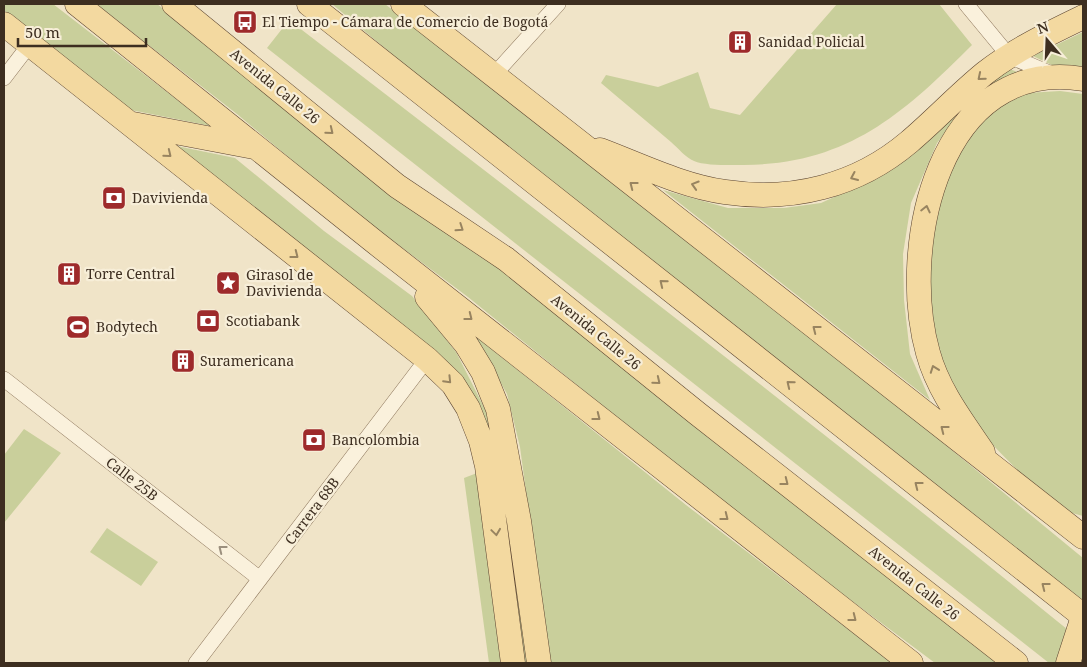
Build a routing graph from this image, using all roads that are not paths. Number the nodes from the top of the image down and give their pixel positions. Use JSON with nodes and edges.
{"nodes":[{"id":1,"x":78,"y":4,"type":"edge"},
{"id":2,"x":174,"y":4,"type":"edge"},
{"id":3,"x":310,"y":4,"type":"edge"},
{"id":4,"x":403,"y":4,"type":"edge"},
{"id":5,"x":558,"y":4,"type":"edge"},
{"id":6,"x":966,"y":4,"type":"edge"},
{"id":7,"x":1083,"y":17,"type":"edge"},
{"id":8,"x":4,"y":24,"type":"edge"},
{"id":9,"x":30,"y":44,"type":"junction"},
{"id":10,"x":1009,"y":56,"type":"junction"},
{"id":11,"x":493,"y":76,"type":"junction"},
{"id":12,"x":1056,"y":76,"type":"junction"},
{"id":13,"x":4,"y":78,"type":"edge"},
{"id":14,"x":1083,"y":79,"type":"edge"},
{"id":15,"x":130,"y":124,"type":"junction"},
{"id":16,"x":578,"y":141,"type":"junction"},
{"id":17,"x":259,"y":147,"type":"junction"},
{"id":18,"x":376,"y":243,"type":"junction"},
{"id":19,"x":427,"y":359,"type":"junction"},
{"id":20,"x":4,"y":379,"type":"edge"},
{"id":21,"x":996,"y":470,"type":"junction"},
{"id":22,"x":1083,"y":538,"type":"edge"},
{"id":23,"x":260,"y":578,"type":"junction"},
{"id":24,"x":1083,"y":617,"type":"edge"},
{"id":25,"x":196,"y":663,"type":"edge"},
{"id":26,"x":513,"y":663,"type":"edge"},
{"id":27,"x":539,"y":663,"type":"edge"},
{"id":28,"x":911,"y":663,"type":"edge"},
{"id":29,"x":1016,"y":663,"type":"edge"},
{"id":30,"x":1068,"y":663,"type":"edge"}],
"edges":[{"from":1,"to":17,"type":"main road"},
{"from":2,"to":29,"type":"main road","name":"Avenida Calle 26","one_way":true},
{"from":24,"to":3,"type":"main road","one_way":true},
{"from":4,"to":11,"type":"main road"},
{"from":5,"to":11,"type":"street"},
{"from":6,"to":10,"type":"street"},
{"from":7,"to":10,"type":"main road"},
{"from":8,"to":9,"type":"main road"},
{"from":9,"to":13,"type":"street"},
{"from":9,"to":15,"type":"main road"},
{"from":10,"to":12,"type":"street"},
{"from":10,"to":16,"type":"main road","one_way":true},
{"from":11,"to":16,"type":"main road"},
{"from":12,"to":14,"type":"main road"},
{"from":21,"to":12,"type":"main road","one_way":true},
{"from":15,"to":17,"type":"main road"},
{"from":15,"to":19,"type":"main road","one_way":true},
{"from":21,"to":16,"type":"main road","one_way":true},
{"from":17,"to":18,"type":"main road"},
{"from":18,"to":27,"type":"main road"},
{"from":18,"to":28,"type":"main road","one_way":true},
{"from":19,"to":23,"type":"street","name":"Carrera 68B"},
{"from":19,"to":26,"type":"main road","one_way":true},
{"from":23,"to":20,"type":"street","name":"Calle 25B","one_way":true},
{"from":21,"to":22,"type":"main road"},
{"from":23,"to":25,"type":"street","name":"Carrera 68B"},
{"from":24,"to":30,"type":"main road"}]}
